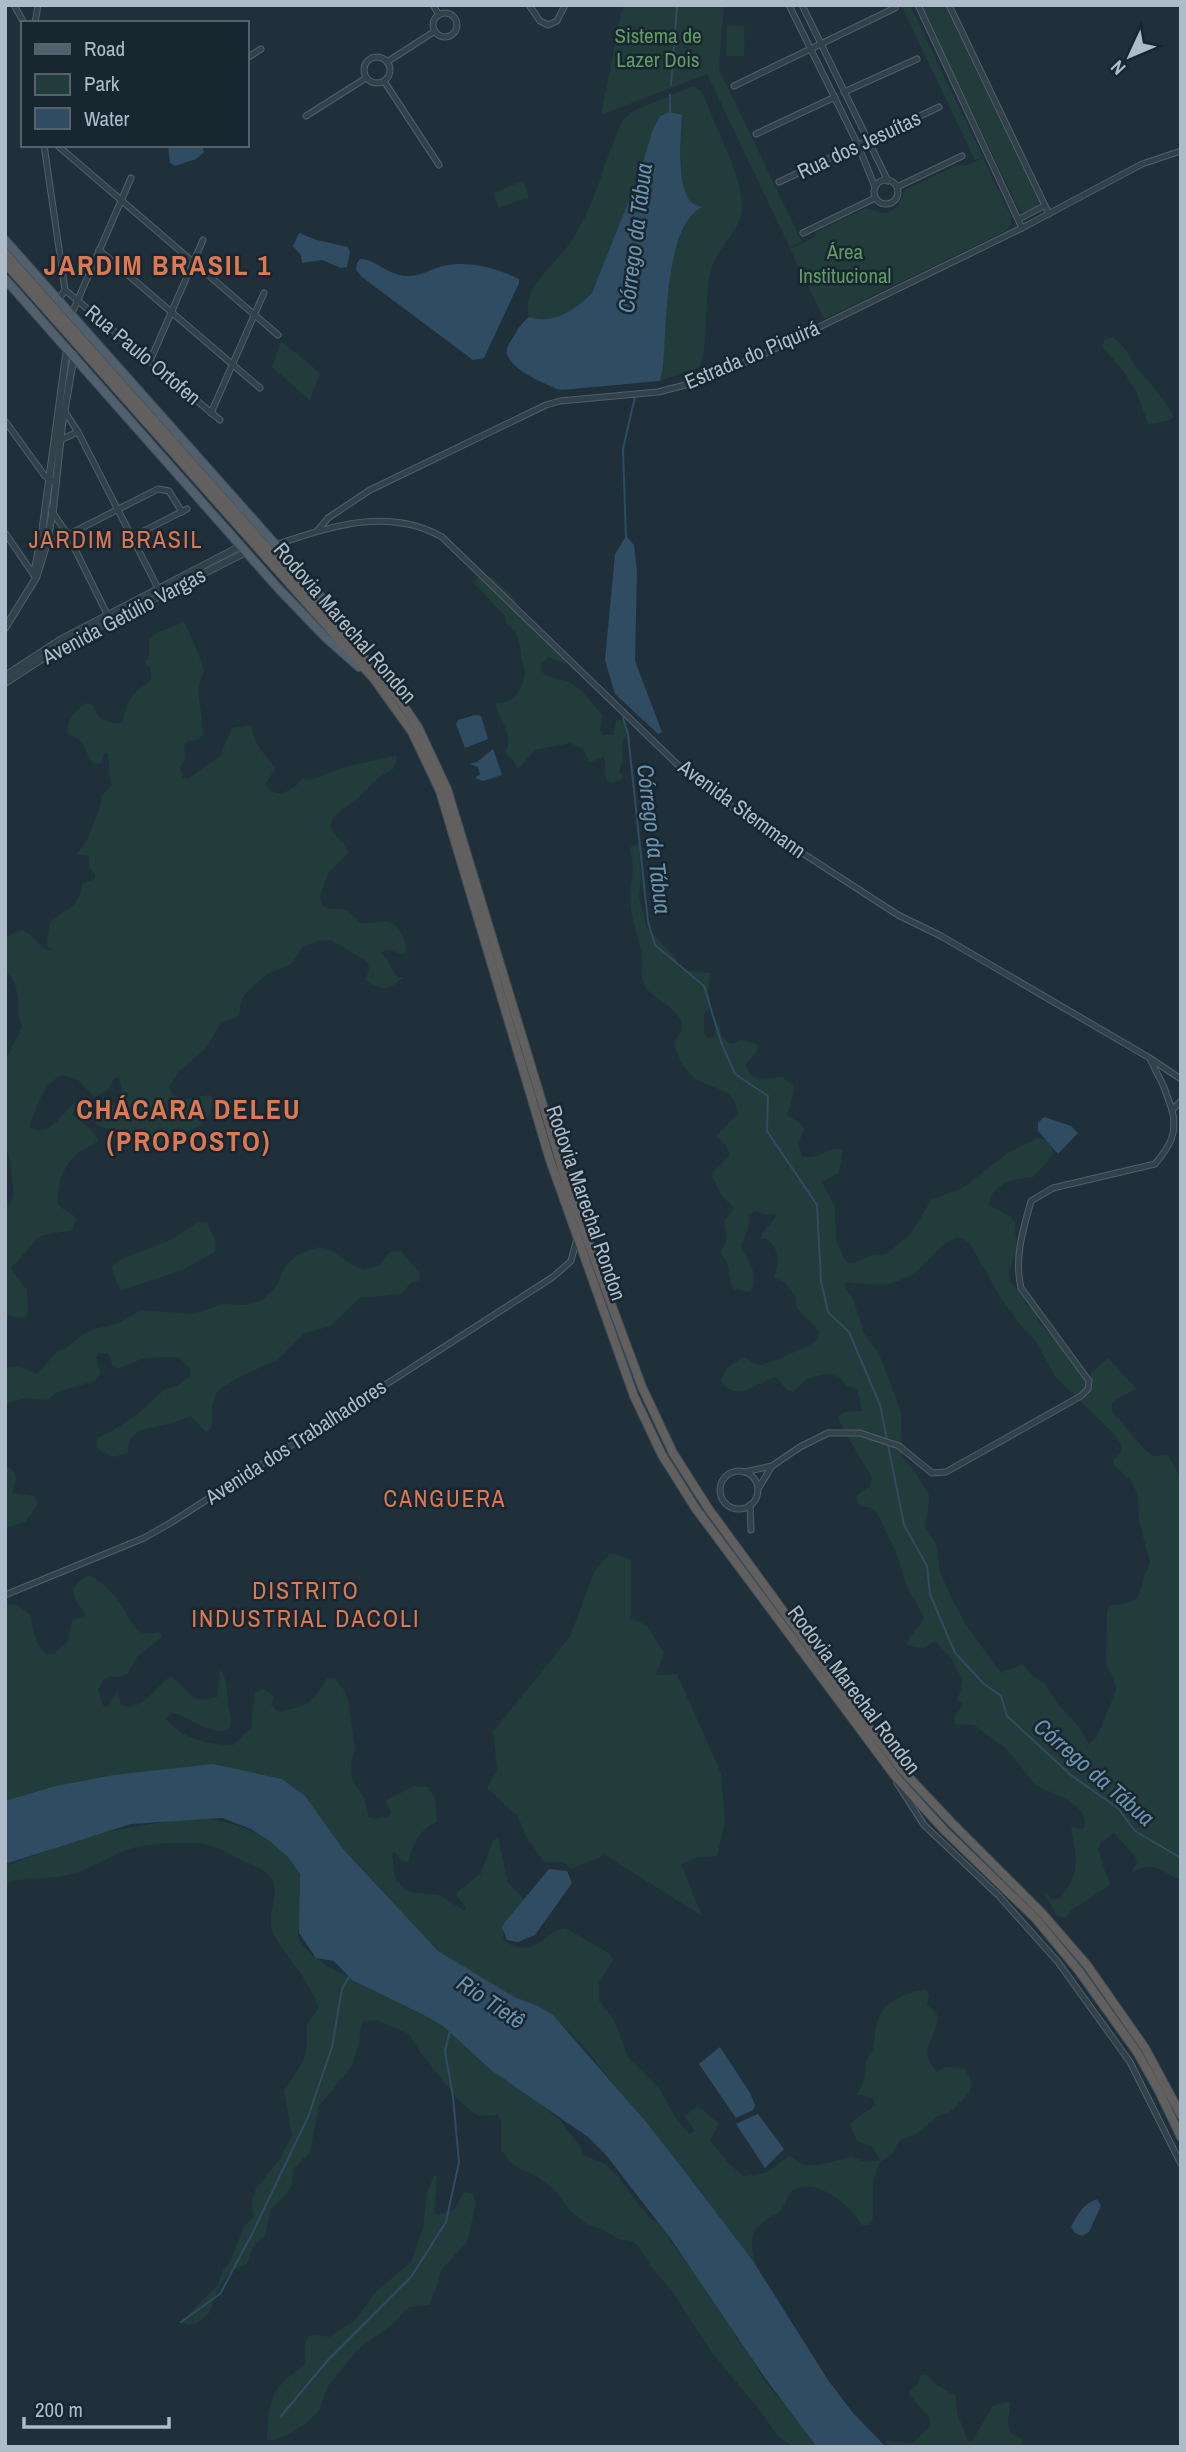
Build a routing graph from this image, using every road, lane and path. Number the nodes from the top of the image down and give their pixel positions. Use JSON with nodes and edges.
{"nodes":[{"id":1,"x":15,"y":5,"type":"edge"},
{"id":2,"x":432,"y":5,"type":"edge"},
{"id":3,"x":529,"y":5,"type":"edge"},
{"id":4,"x":565,"y":5,"type":"edge"},
{"id":5,"x":789,"y":5,"type":"edge"},
{"id":6,"x":802,"y":5,"type":"edge"},
{"id":7,"x":918,"y":5,"type":"edge"},
{"id":8,"x":948,"y":5,"type":"edge"},
{"id":9,"x":895,"y":8,"type":"dead end"},
{"id":10,"x":439,"y":15,"type":"junction"},
{"id":11,"x":23,"y":21,"type":"edge"},
{"id":12,"x":435,"y":31,"type":"junction"},
{"id":13,"x":820,"y":44,"type":"junction"},
{"id":14,"x":811,"y":48,"type":"junction"},
{"id":15,"x":261,"y":49,"type":"dead end"},
{"id":16,"x":248,"y":57,"type":"edge"},
{"id":17,"x":917,"y":59,"type":"dead end"},
{"id":18,"x":387,"y":62,"type":"junction"},
{"id":19,"x":366,"y":78,"type":"junction"},
{"id":20,"x":384,"y":81,"type":"junction"},
{"id":21,"x":734,"y":86,"type":"dead end"},
{"id":22,"x":844,"y":92,"type":"junction"},
{"id":23,"x":835,"y":97,"type":"junction"},
{"id":24,"x":939,"y":107,"type":"dead end"},
{"id":25,"x":306,"y":116,"type":"dead end"},
{"id":26,"x":756,"y":134,"type":"dead end"},
{"id":27,"x":867,"y":141,"type":"junction"},
{"id":28,"x":858,"y":145,"type":"junction"},
{"id":29,"x":44,"y":147,"type":"edge"},
{"id":30,"x":59,"y":147,"type":"edge"},
{"id":31,"x":1181,"y":151,"type":"edge"},
{"id":32,"x":962,"y":156,"type":"dead end"},
{"id":33,"x":439,"y":165,"type":"dead end"},
{"id":34,"x":131,"y":178,"type":"dead end"},
{"id":35,"x":888,"y":181,"type":"junction"},
{"id":36,"x":779,"y":182,"type":"dead end"},
{"id":37,"x":875,"y":187,"type":"junction"},
{"id":38,"x":897,"y":187,"type":"junction"},
{"id":39,"x":875,"y":198,"type":"junction"},
{"id":40,"x":121,"y":200,"type":"junction"},
{"id":41,"x":1044,"y":206,"type":"junction"},
{"id":42,"x":1049,"y":214,"type":"junction"},
{"id":43,"x":1019,"y":219,"type":"junction"},
{"id":44,"x":1022,"y":228,"type":"junction"},
{"id":45,"x":803,"y":233,"type":"dead end"},
{"id":46,"x":5,"y":240,"type":"edge"},
{"id":47,"x":203,"y":240,"type":"dead end"},
{"id":48,"x":99,"y":250,"type":"junction"},
{"id":49,"x":5,"y":253,"type":"edge"},
{"id":50,"x":193,"y":261,"type":"junction"},
{"id":51,"x":5,"y":263,"type":"edge"},
{"id":52,"x":5,"y":279,"type":"edge"},
{"id":53,"x":65,"y":290,"type":"junction"},
{"id":54,"x":264,"y":293,"type":"dead end"},
{"id":55,"x":59,"y":299,"type":"junction"},
{"id":56,"x":78,"y":300,"type":"junction"},
{"id":57,"x":171,"y":312,"type":"junction"},
{"id":58,"x":72,"y":313,"type":"junction"},
{"id":59,"x":255,"y":315,"type":"junction"},
{"id":60,"x":278,"y":335,"type":"dead end"},
{"id":61,"x":67,"y":348,"type":"junction"},
{"id":62,"x":74,"y":355,"type":"junction"},
{"id":63,"x":150,"y":361,"type":"junction"},
{"id":64,"x":233,"y":364,"type":"junction"},
{"id":65,"x":260,"y":388,"type":"dead end"},
{"id":66,"x":61,"y":408,"type":"junction"},
{"id":67,"x":211,"y":413,"type":"junction"},
{"id":68,"x":220,"y":420,"type":"dead end"},
{"id":69,"x":5,"y":421,"type":"edge"},
{"id":70,"x":78,"y":432,"type":"junction"},
{"id":71,"x":60,"y":440,"type":"junction"},
{"id":72,"x":52,"y":481,"type":"junction"},
{"id":73,"x":49,"y":509,"type":"junction"},
{"id":74,"x":118,"y":509,"type":"junction"},
{"id":75,"x":318,"y":530,"type":"junction"},
{"id":76,"x":5,"y":533,"type":"edge"},
{"id":77,"x":68,"y":535,"type":"junction"},
{"id":78,"x":132,"y":537,"type":"junction"},
{"id":79,"x":275,"y":545,"type":"junction"},
{"id":80,"x":46,"y":546,"type":"junction"},
{"id":81,"x":243,"y":549,"type":"junction"},
{"id":82,"x":37,"y":557,"type":"junction"},
{"id":83,"x":21,"y":558,"type":"junction"},
{"id":84,"x":35,"y":576,"type":"junction"},
{"id":85,"x":160,"y":592,"type":"junction"},
{"id":86,"x":109,"y":618,"type":"junction"},
{"id":87,"x":6,"y":623,"type":"edge"},
{"id":88,"x":5,"y":676,"type":"edge"},
{"id":89,"x":376,"y":676,"type":"junction"},
{"id":90,"x":5,"y":683,"type":"edge"},
{"id":91,"x":1150,"y":1058,"type":"junction"},
{"id":92,"x":1181,"y":1079,"type":"edge"},
{"id":93,"x":1181,"y":1101,"type":"edge"},
{"id":94,"x":1172,"y":1110,"type":"junction"},
{"id":95,"x":577,"y":1237,"type":"junction"},
{"id":96,"x":571,"y":1261,"type":"junction"},
{"id":97,"x":589,"y":1270,"type":"junction"},
{"id":98,"x":772,"y":1466,"type":"junction"},
{"id":99,"x":744,"y":1472,"type":"junction"},
{"id":100,"x":758,"y":1489,"type":"junction"},
{"id":101,"x":750,"y":1505,"type":"junction"},
{"id":102,"x":751,"y":1530,"type":"dead end"},
{"id":103,"x":5,"y":1595,"type":"edge"},
{"id":104,"x":873,"y":1748,"type":"junction"},
{"id":105,"x":1181,"y":2115,"type":"edge"},
{"id":106,"x":1181,"y":2137,"type":"edge"},
{"id":107,"x":1181,"y":2164,"type":"edge"}],
"edges":[{"from":1,"to":11,"type":"street"},
{"from":2,"to":10,"type":"street"},
{"from":3,"to":4,"type":"street"},
{"from":5,"to":14,"type":"street"},
{"from":6,"to":13,"type":"street"},
{"from":7,"to":43,"type":"street"},
{"from":8,"to":41,"type":"street"},
{"from":9,"to":13,"type":"street"},
{"from":10,"to":12,"type":"street"},
{"from":10,"to":12,"type":"street"},
{"from":12,"to":18,"type":"street"},
{"from":13,"to":14,"type":"street"},
{"from":13,"to":22,"type":"street"},
{"from":14,"to":21,"type":"street"},
{"from":14,"to":23,"type":"street"},
{"from":15,"to":16,"type":"street"},
{"from":17,"to":22,"type":"street"},
{"from":18,"to":19,"type":"street"},
{"from":18,"to":20,"type":"street"},
{"from":19,"to":20,"type":"street"},
{"from":19,"to":25,"type":"street"},
{"from":20,"to":33,"type":"street"},
{"from":22,"to":27,"type":"street"},
{"from":23,"to":26,"type":"street"},
{"from":23,"to":28,"type":"street"},
{"from":24,"to":27,"type":"street","name":"Rua dos Jesuítas"},
{"from":27,"to":28,"type":"street","name":"Rua dos Jesuítas"},
{"from":27,"to":35,"type":"street"},
{"from":28,"to":36,"type":"street","name":"Rua dos Jesuítas"},
{"from":28,"to":37,"type":"street"},
{"from":29,"to":53,"type":"street"},
{"from":30,"to":40,"type":"street"},
{"from":31,"to":42,"type":"street","name":"Estrada do Piquirá"},
{"from":32,"to":38,"type":"street"},
{"from":34,"to":40,"type":"street"},
{"from":35,"to":37,"type":"street"},
{"from":35,"to":38,"type":"street"},
{"from":37,"to":39,"type":"street"},
{"from":38,"to":39,"type":"street"},
{"from":39,"to":45,"type":"street"},
{"from":40,"to":48,"type":"street"},
{"from":40,"to":50,"type":"street"},
{"from":41,"to":42,"type":"street"},
{"from":41,"to":43,"type":"street"},
{"from":42,"to":44,"type":"street","name":"Estrada do Piquirá"},
{"from":43,"to":44,"type":"street"},
{"from":44,"to":75,"type":"street","name":"Estrada do Piquirá"},
{"from":46,"to":55,"type":"main road"},
{"from":47,"to":50,"type":"street"},
{"from":48,"to":56,"type":"street"},
{"from":48,"to":57,"type":"street"},
{"from":49,"to":89,"type":"highway","name":"Rodovia Marechal Rondon"},
{"from":50,"to":57,"type":"street"},
{"from":50,"to":59,"type":"street"},
{"from":51,"to":89,"type":"highway","name":"Rodovia Marechal Rondon"},
{"from":52,"to":61,"type":"main road"},
{"from":53,"to":55,"type":"street"},
{"from":53,"to":56,"type":"street","name":"Rua Paulo Ortofen"},
{"from":54,"to":59,"type":"street"},
{"from":55,"to":58,"type":"main road"},
{"from":56,"to":58,"type":"street"},
{"from":56,"to":63,"type":"street","name":"Rua Paulo Ortofen"},
{"from":57,"to":63,"type":"street"},
{"from":57,"to":64,"type":"street"},
{"from":58,"to":79,"type":"main road"},
{"from":59,"to":60,"type":"street"},
{"from":59,"to":64,"type":"street"},
{"from":61,"to":62,"type":"main road"},
{"from":61,"to":66,"type":"street"},
{"from":62,"to":66,"type":"street"},
{"from":62,"to":81,"type":"main road"},
{"from":63,"to":67,"type":"street","name":"Rua Paulo Ortofen"},
{"from":64,"to":65,"type":"street"},
{"from":64,"to":67,"type":"street"},
{"from":66,"to":70,"type":"street"},
{"from":66,"to":71,"type":"street"},
{"from":66,"to":72,"type":"street"},
{"from":67,"to":68,"type":"street","name":"Rua Paulo Ortofen"},
{"from":69,"to":72,"type":"street"},
{"from":70,"to":71,"type":"street"},
{"from":70,"to":74,"type":"street"},
{"from":71,"to":72,"type":"street"},
{"from":72,"to":73,"type":"street"},
{"from":73,"to":77,"type":"street"},
{"from":73,"to":80,"type":"street"},
{"from":73,"to":82,"type":"street"},
{"from":74,"to":77,"type":"street"},
{"from":74,"to":78,"type":"street"},
{"from":74,"to":78,"type":"street"},
{"from":75,"to":79,"type":"street","name":"Avenida Stemmann"},
{"from":75,"to":91,"type":"street","name":"Avenida Stemmann"},
{"from":76,"to":83,"type":"street"},
{"from":77,"to":80,"type":"street"},
{"from":77,"to":86,"type":"street"},
{"from":78,"to":85,"type":"street"},
{"from":79,"to":89,"type":"main road"},
{"from":80,"to":84,"type":"street"},
{"from":81,"to":85,"type":"street","name":"Avenida Getúlio Vargas"},
{"from":81,"to":89,"type":"main road"},
{"from":82,"to":83,"type":"street"},
{"from":82,"to":84,"type":"street"},
{"from":83,"to":84,"type":"street"},
{"from":84,"to":87,"type":"street"},
{"from":85,"to":86,"type":"street","name":"Avenida Getúlio Vargas"},
{"from":86,"to":88,"type":"street","name":"Avenida Getúlio Vargas"},
{"from":86,"to":90,"type":"street","name":"Avenida Getúlio Vargas"},
{"from":89,"to":95,"type":"highway","name":"Rodovia Marechal Rondon"},
{"from":89,"to":105,"type":"highway","name":"Rodovia Marechal Rondon"},
{"from":91,"to":92,"type":"street","name":"Avenida Stemmann"},
{"from":91,"to":94,"type":"street"},
{"from":93,"to":94,"type":"street"},
{"from":94,"to":98,"type":"street"},
{"from":95,"to":96,"type":"street"},
{"from":95,"to":97,"type":"highway","name":"Rodovia Marechal Rondon"},
{"from":96,"to":97,"type":"street"},
{"from":96,"to":103,"type":"street","name":"Avenida dos Trabalhadores"},
{"from":97,"to":104,"type":"highway","name":"Rodovia Marechal Rondon"},
{"from":98,"to":99,"type":"street"},
{"from":98,"to":100,"type":"street"},
{"from":99,"to":100,"type":"street"},
{"from":99,"to":101,"type":"street"},
{"from":100,"to":101,"type":"street"},
{"from":101,"to":102,"type":"street"},
{"from":104,"to":106,"type":"highway","name":"Rodovia Marechal Rondon"},
{"from":104,"to":107,"type":"street"}]}
